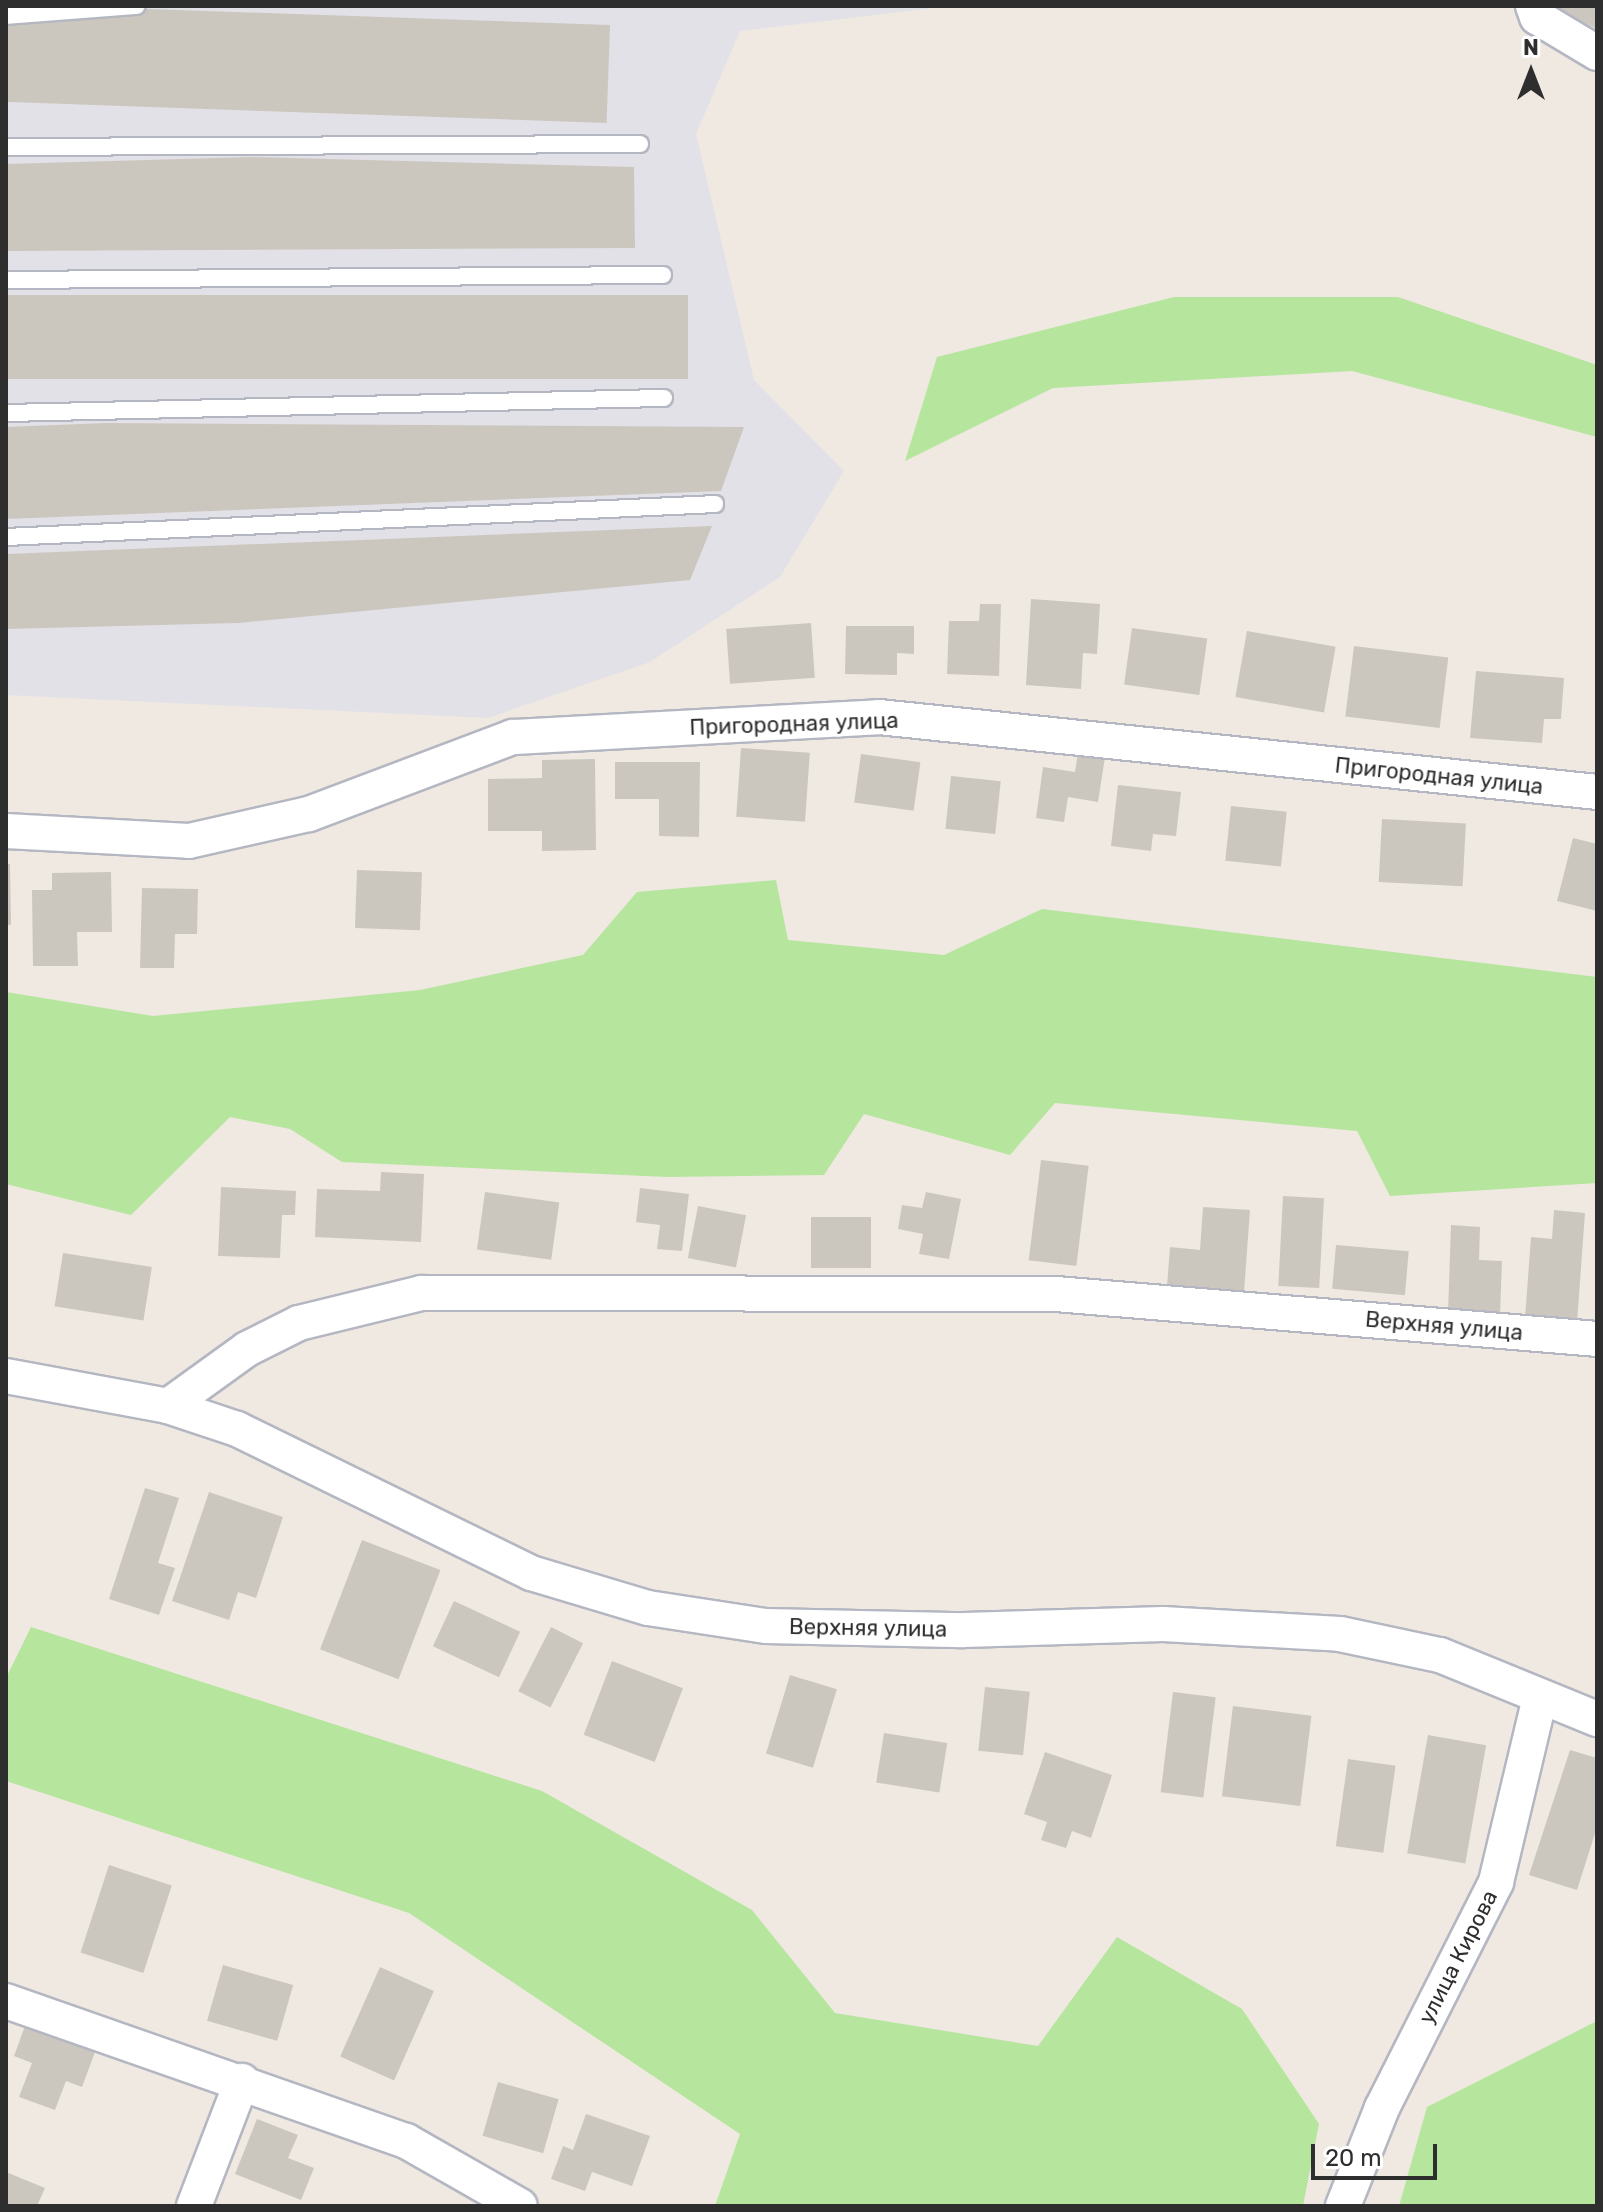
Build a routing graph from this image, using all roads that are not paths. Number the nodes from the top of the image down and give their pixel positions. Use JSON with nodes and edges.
{"nodes":[{"id":1,"x":137,"y":6,"type":"edge"},
{"id":2,"x":1533,"y":6,"type":"edge"},
{"id":3,"x":6,"y":16,"type":"edge"},
{"id":4,"x":1597,"y":53,"type":"edge"},
{"id":5,"x":640,"y":144,"type":"dead end"},
{"id":6,"x":6,"y":147,"type":"edge"},
{"id":7,"x":663,"y":275,"type":"dead end"},
{"id":8,"x":6,"y":280,"type":"edge"},
{"id":9,"x":664,"y":398,"type":"dead end"},
{"id":10,"x":6,"y":413,"type":"edge"},
{"id":11,"x":715,"y":504,"type":"dead end"},
{"id":12,"x":6,"y":537,"type":"edge"},
{"id":13,"x":1597,"y":792,"type":"edge"},
{"id":14,"x":6,"y":831,"type":"edge"},
{"id":15,"x":1597,"y":1339,"type":"edge"},
{"id":16,"x":6,"y":1376,"type":"edge"},
{"id":17,"x":168,"y":1406,"type":"junction"},
{"id":18,"x":1540,"y":1697,"type":"junction"},
{"id":19,"x":1597,"y":1719,"type":"edge"},
{"id":20,"x":6,"y":2001,"type":"edge"},
{"id":21,"x":242,"y":2081,"type":"junction"},
{"id":22,"x":194,"y":2206,"type":"edge"},
{"id":23,"x":520,"y":2206,"type":"edge"},
{"id":24,"x":1343,"y":2206,"type":"edge"}],
"edges":[{"from":1,"to":3,"type":"lane"},
{"from":2,"to":4,"type":"street"},
{"from":5,"to":6,"type":"lane"},
{"from":7,"to":8,"type":"lane"},
{"from":9,"to":10,"type":"lane"},
{"from":11,"to":12,"type":"lane"},
{"from":13,"to":14,"type":"street","name":"Пригородная улица"},
{"from":15,"to":17,"type":"street","name":"Верхняя улица"},
{"from":16,"to":17,"type":"street","name":"Верхняя улица"},
{"from":17,"to":18,"type":"street","name":"Верхняя улица"},
{"from":18,"to":19,"type":"street","name":"Верхняя улица"},
{"from":18,"to":24,"type":"street","name":"улица Кирова"},
{"from":20,"to":21,"type":"street"},
{"from":21,"to":22,"type":"street"},
{"from":21,"to":23,"type":"street"}]}
